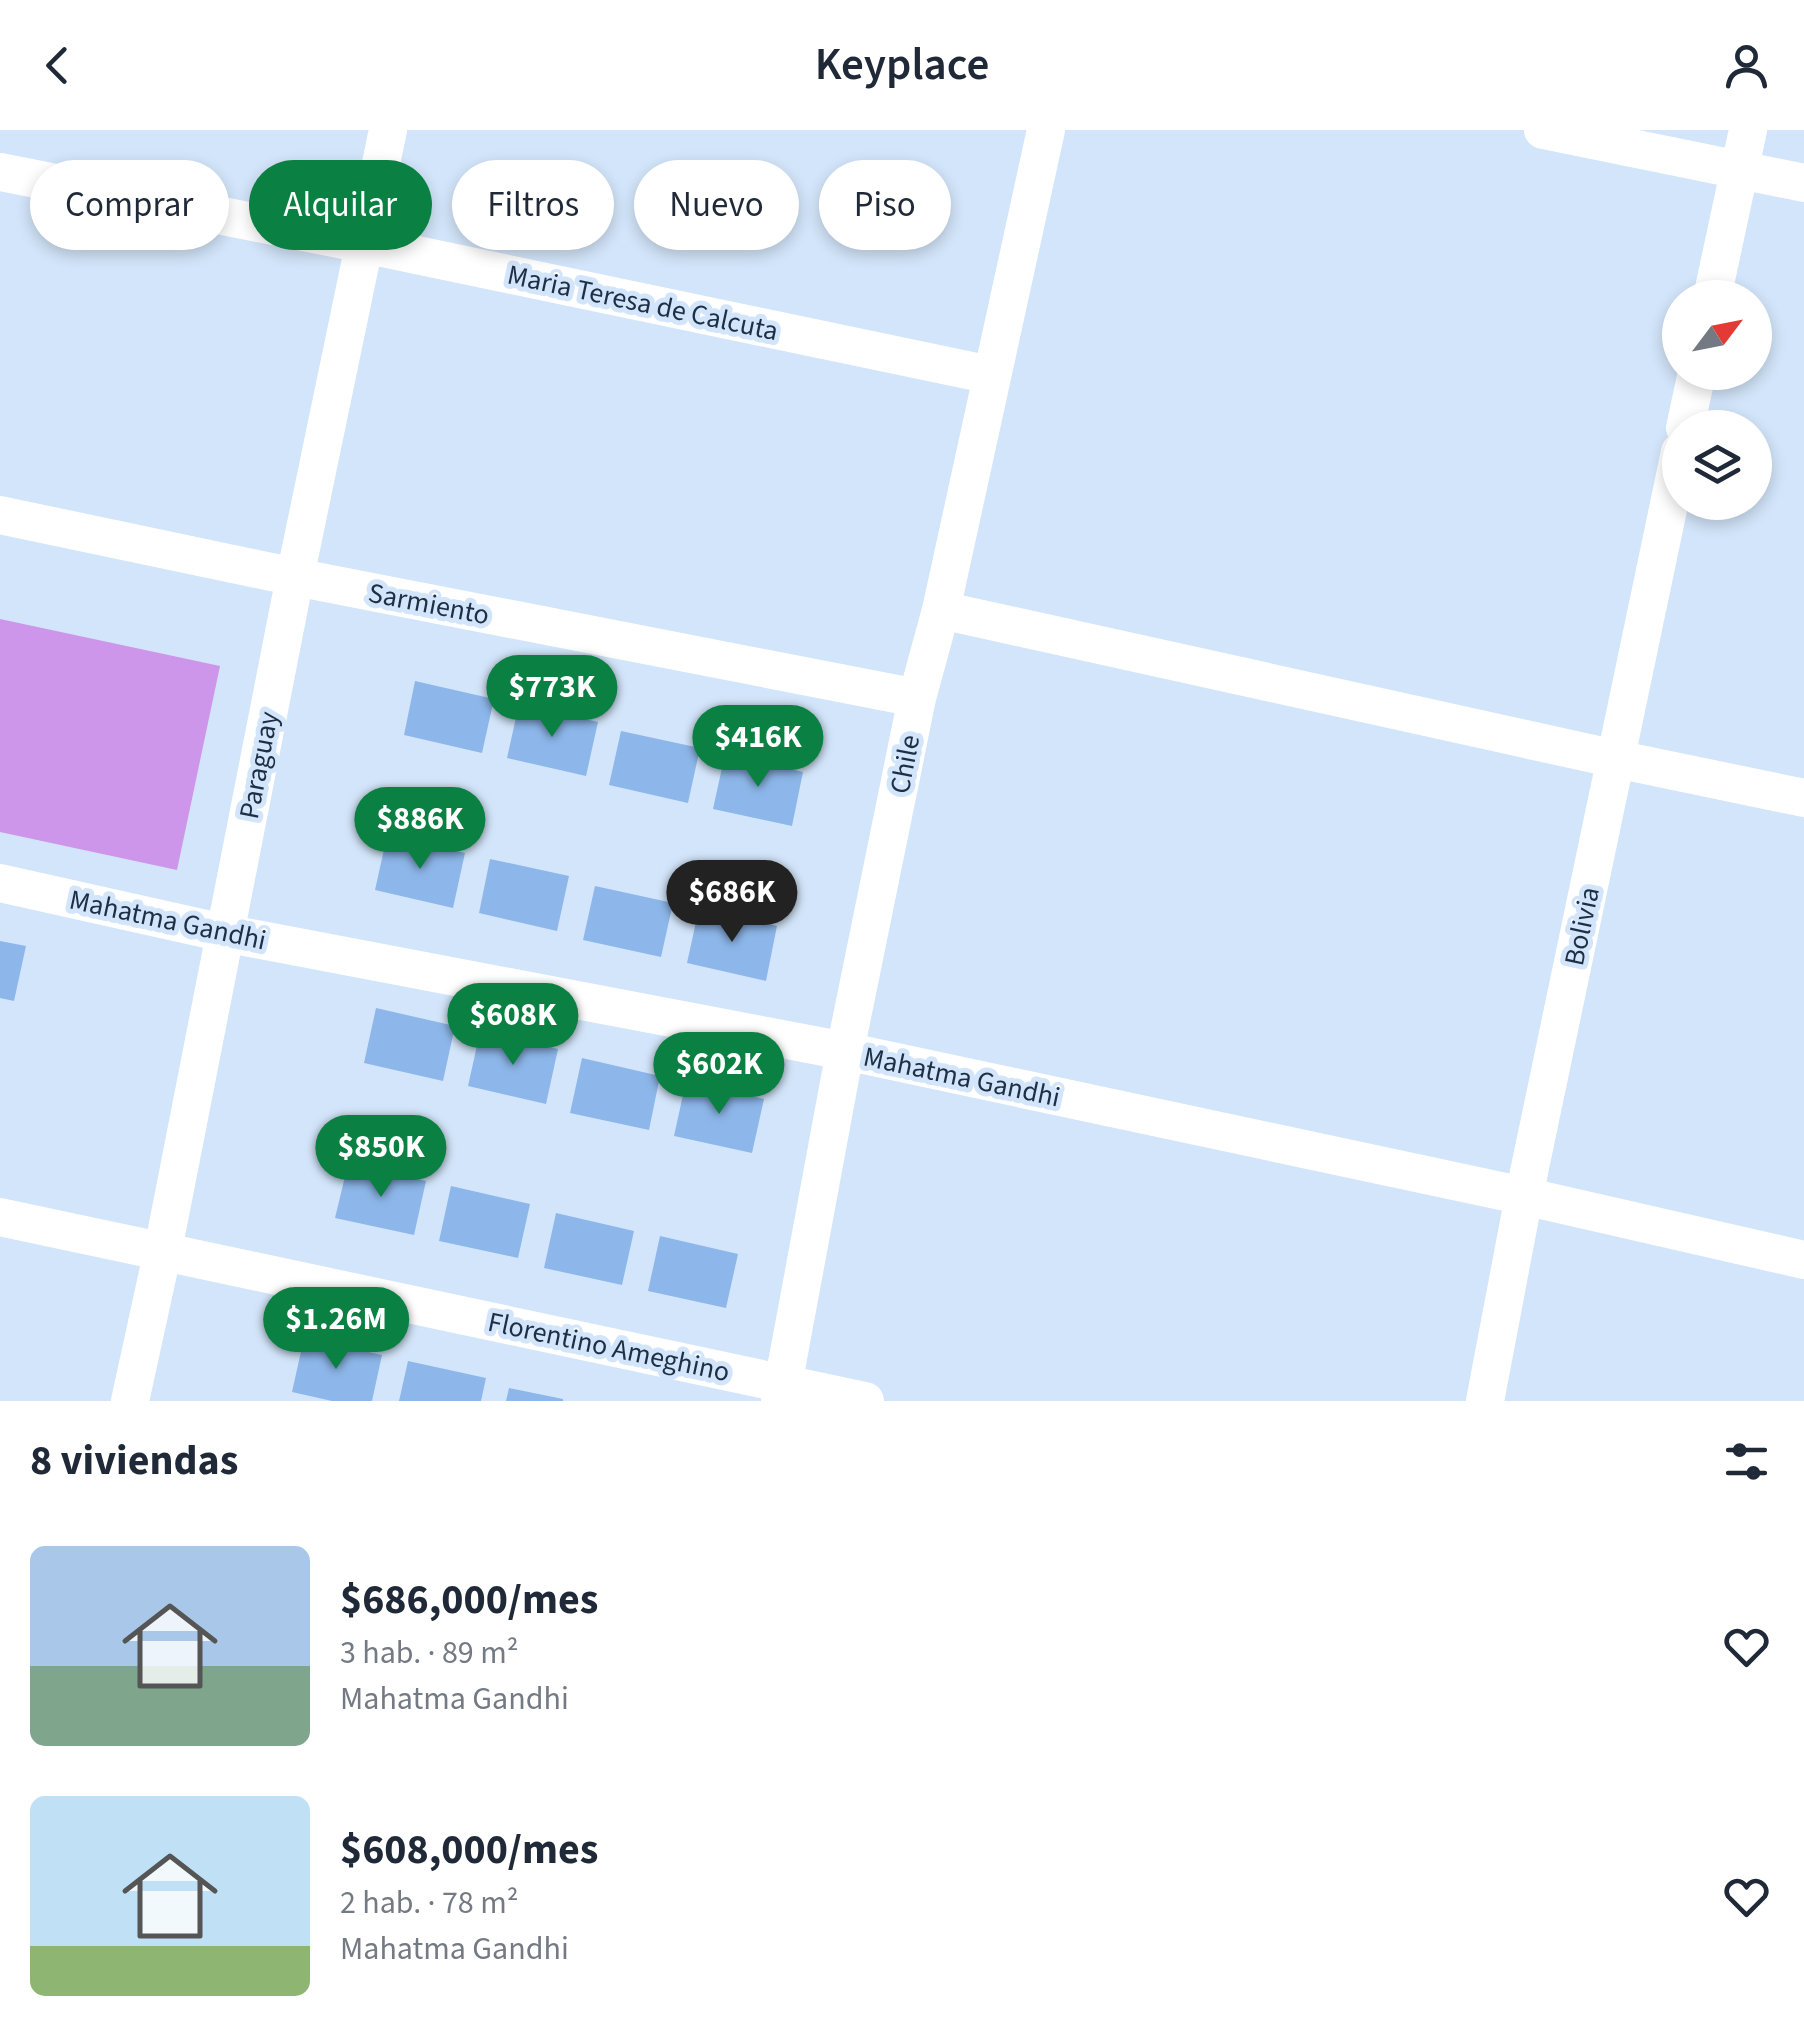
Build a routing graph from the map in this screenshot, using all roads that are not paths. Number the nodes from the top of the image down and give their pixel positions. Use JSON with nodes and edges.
{"nodes":[{"id":1,"x":388,"y":130,"type":"edge"},
{"id":2,"x":1046,"y":130,"type":"edge"},
{"id":3,"x":1543,"y":130,"type":"edge"},
{"id":4,"x":1748,"y":130,"type":"edge"},
{"id":5,"x":382,"y":160,"type":"edge"},
{"id":6,"x":1739,"y":170,"type":"junction"},
{"id":7,"x":0,"y":172,"type":"edge"},
{"id":8,"x":1804,"y":183,"type":"edge"},
{"id":9,"x":249,"y":221,"type":"edge"},
{"id":10,"x":363,"y":250,"type":"edge"},
{"id":11,"x":393,"y":250,"type":"edge"},
{"id":12,"x":1716,"y":280,"type":"edge"},
{"id":13,"x":991,"y":375,"type":"junction"},
{"id":14,"x":0,"y":515,"type":"edge"},
{"id":15,"x":1666,"y":520,"type":"edge"},
{"id":16,"x":295,"y":576,"type":"junction"},
{"id":17,"x":941,"y":610,"type":"junction"},
{"id":18,"x":917,"y":698,"type":"junction"},
{"id":19,"x":1616,"y":759,"type":"junction"},
{"id":20,"x":1804,"y":798,"type":"edge"},
{"id":21,"x":0,"y":883,"type":"edge"},
{"id":22,"x":224,"y":933,"type":"junction"},
{"id":23,"x":845,"y":1051,"type":"junction"},
{"id":24,"x":1524,"y":1196,"type":"junction"},
{"id":25,"x":0,"y":1217,"type":"edge"},
{"id":26,"x":164,"y":1250,"type":"junction"},
{"id":27,"x":1804,"y":1260,"type":"edge"},
{"id":28,"x":782,"y":1392,"type":"edge"},
{"id":29,"x":130,"y":1401,"type":"edge"},
{"id":30,"x":865,"y":1401,"type":"edge"},
{"id":31,"x":1485,"y":1401,"type":"edge"}],
"edges":[{"from":1,"to":5,"type":"street","name":"Paraguay"},
{"from":2,"to":13,"type":"street","name":"Chile"},
{"from":3,"to":6,"type":"street"},
{"from":4,"to":6,"type":"street"},
{"from":6,"to":8,"type":"street"},
{"from":6,"to":12,"type":"street"},
{"from":7,"to":9,"type":"street","name":"Maria Teresa de Calcuta"},
{"from":10,"to":16,"type":"street","name":"Paraguay"},
{"from":11,"to":13,"type":"street","name":"Maria Teresa de Calcuta"},
{"from":13,"to":17,"type":"street","name":"Chile"},
{"from":14,"to":16,"type":"street","name":"Sarmiento"},
{"from":15,"to":19,"type":"street","name":"Bolivia"},
{"from":16,"to":18,"type":"street","name":"Sarmiento"},
{"from":16,"to":22,"type":"street","name":"Paraguay"},
{"from":17,"to":18,"type":"street","name":"Chile"},
{"from":17,"to":19,"type":"street"},
{"from":18,"to":23,"type":"street","name":"Chile"},
{"from":19,"to":20,"type":"street"},
{"from":19,"to":24,"type":"street","name":"Bolivia"},
{"from":21,"to":22,"type":"street","name":"Mahatma Gandhi"},
{"from":22,"to":23,"type":"street","name":"Mahatma Gandhi"},
{"from":22,"to":26,"type":"street","name":"Paraguay"},
{"from":23,"to":24,"type":"street","name":"Mahatma Gandhi"},
{"from":23,"to":28,"type":"street","name":"Chile"},
{"from":24,"to":27,"type":"street","name":"Mahatma Gandhi"},
{"from":24,"to":31,"type":"street","name":"Bolivia"},
{"from":25,"to":26,"type":"street","name":"Florentino Ameghino"},
{"from":26,"to":28,"type":"street","name":"Florentino Ameghino"},
{"from":26,"to":29,"type":"street","name":"Paraguay"},
{"from":28,"to":30,"type":"street","name":"Florentino Ameghino"}]}
